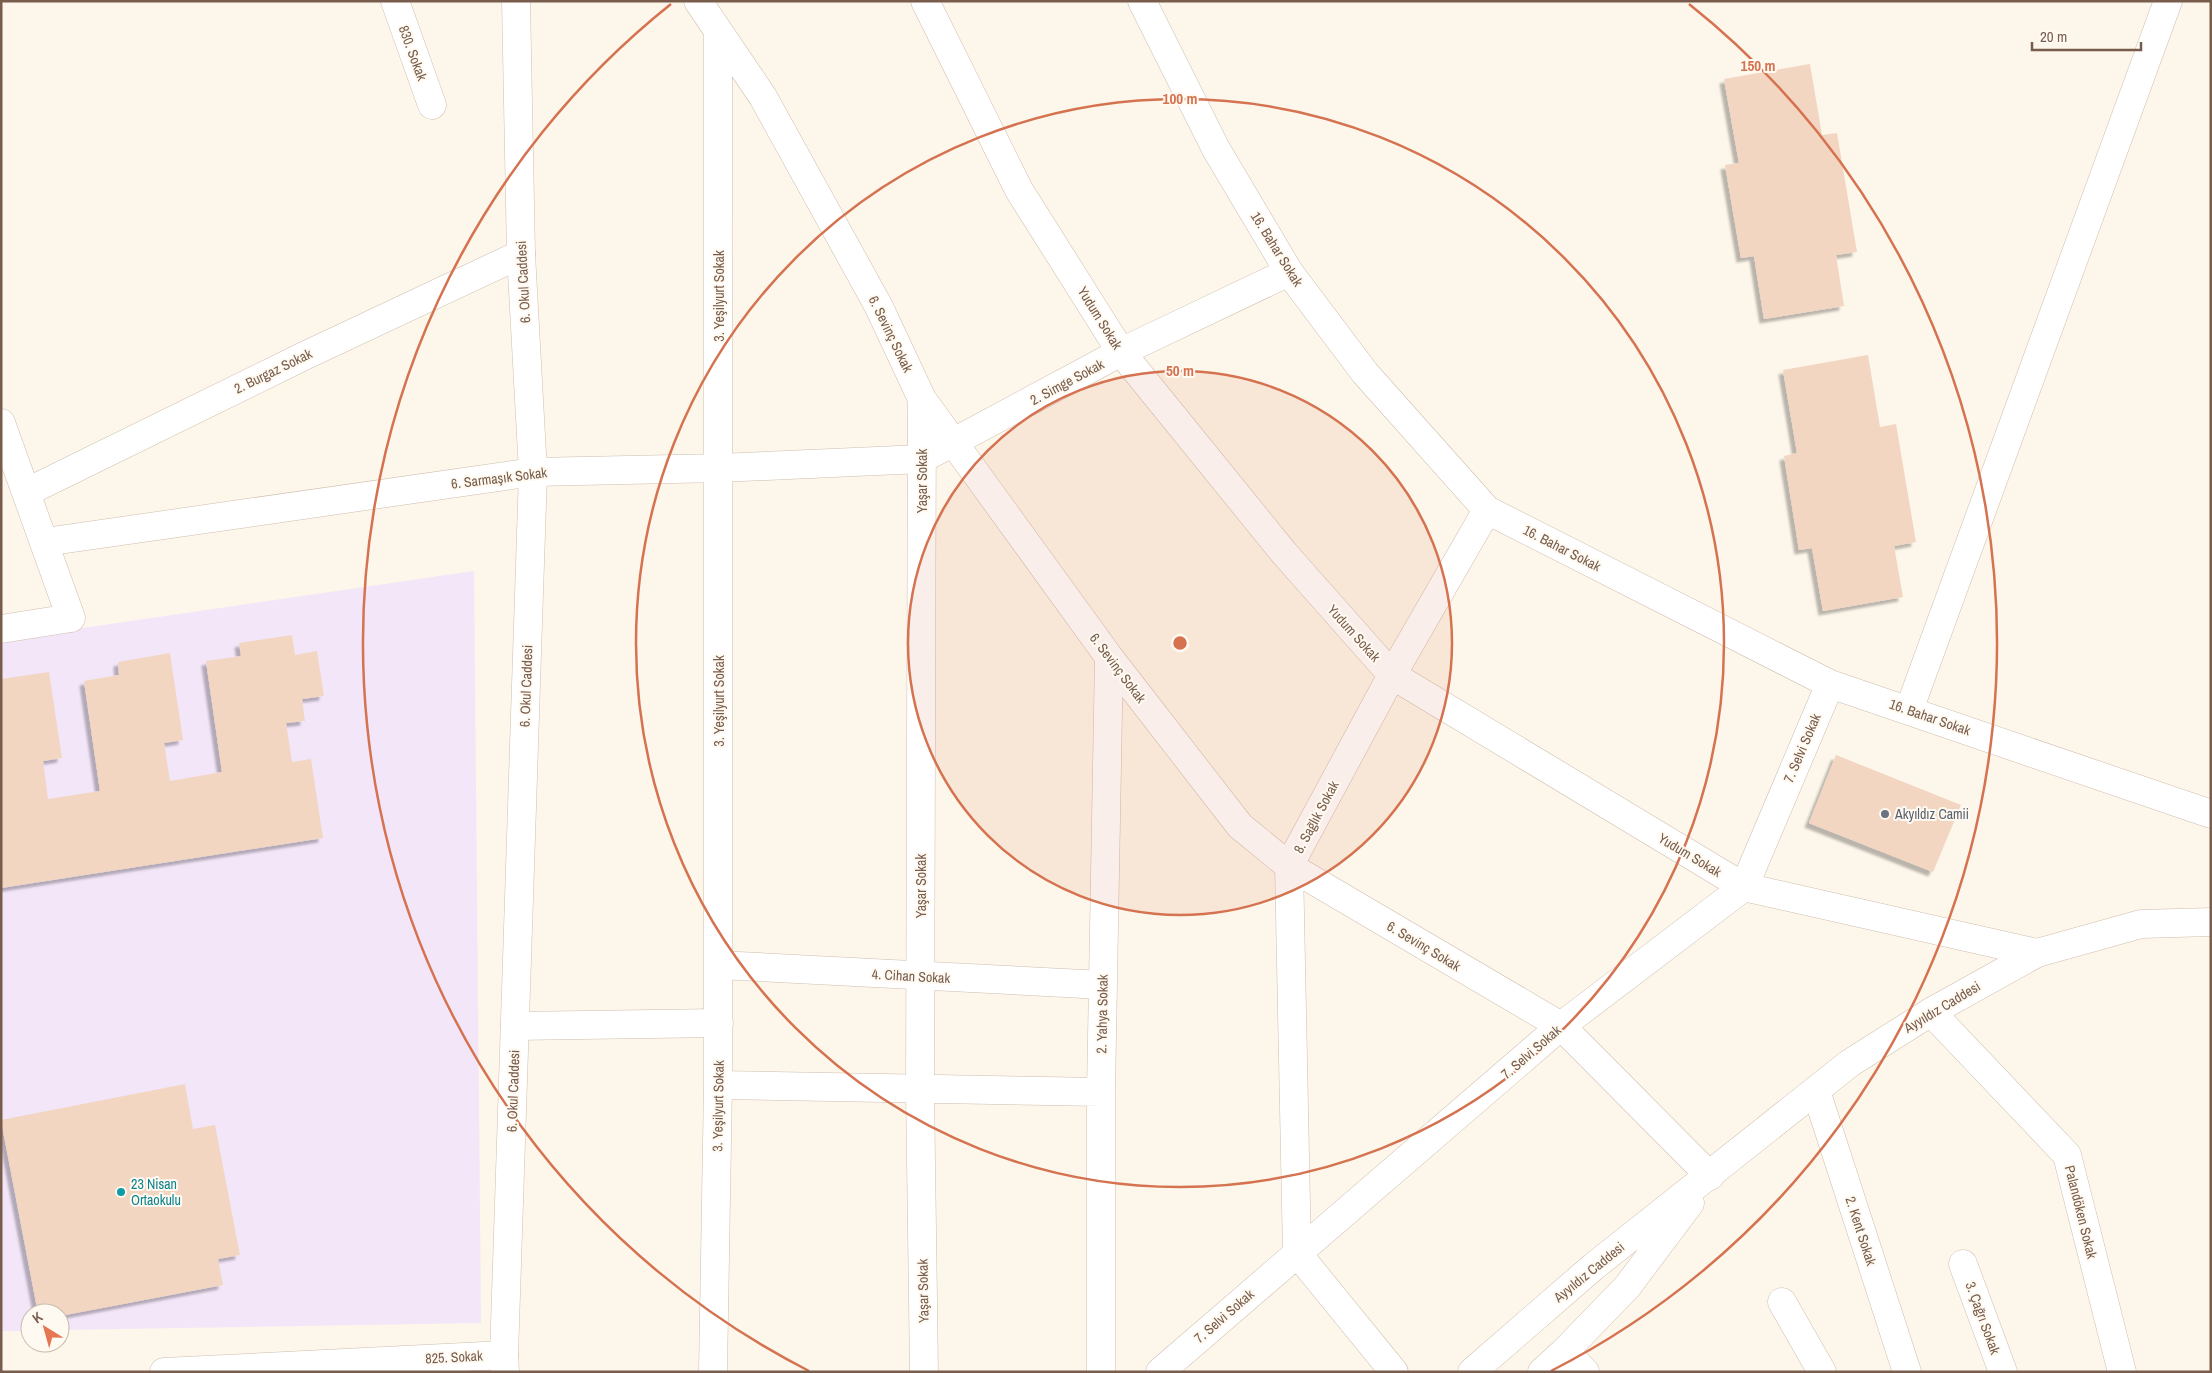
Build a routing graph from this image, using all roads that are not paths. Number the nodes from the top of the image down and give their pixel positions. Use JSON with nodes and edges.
{"nodes":[{"id":1,"x":395,"y":1,"type":"edge"},
{"id":2,"x":516,"y":1,"type":"edge"},
{"id":3,"x":698,"y":1,"type":"edge"},
{"id":4,"x":925,"y":1,"type":"edge"},
{"id":5,"x":2168,"y":1,"type":"edge"},
{"id":6,"x":1145,"y":2,"type":"edge"},
{"id":7,"x":718,"y":31,"type":"junction"},
{"id":8,"x":432,"y":105,"type":"dead end"},
{"id":9,"x":521,"y":254,"type":"junction"},
{"id":10,"x":1289,"y":272,"type":"junction"},
{"id":11,"x":1121,"y":352,"type":"junction"},
{"id":12,"x":922,"y":399,"type":"junction"},
{"id":13,"x":1,"y":423,"type":"edge"},
{"id":14,"x":954,"y":443,"type":"junction"},
{"id":15,"x":922,"y":460,"type":"junction"},
{"id":16,"x":720,"y":468,"type":"junction"},
{"id":17,"x":533,"y":472,"type":"junction"},
{"id":18,"x":27,"y":492,"type":"junction"},
{"id":19,"x":1487,"y":510,"type":"junction"},
{"id":20,"x":45,"y":542,"type":"junction"},
{"id":21,"x":1,"y":629,"type":"edge"},
{"id":22,"x":1109,"y":657,"type":"junction"},
{"id":23,"x":1392,"y":675,"type":"junction"},
{"id":24,"x":1830,"y":684,"type":"junction"},
{"id":25,"x":1909,"y":710,"type":"junction"},
{"id":26,"x":2211,"y":814,"type":"edge"},
{"id":27,"x":1290,"y":866,"type":"junction"},
{"id":28,"x":1744,"y":887,"type":"junction"},
{"id":29,"x":2211,"y":922,"type":"edge"},
{"id":30,"x":2037,"y":953,"type":"junction"},
{"id":31,"x":719,"y":965,"type":"junction"},
{"id":32,"x":920,"y":977,"type":"junction"},
{"id":33,"x":1103,"y":985,"type":"junction"},
{"id":34,"x":1931,"y":1012,"type":"junction"},
{"id":35,"x":719,"y":1023,"type":"junction"},
{"id":36,"x":515,"y":1026,"type":"junction"},
{"id":37,"x":1561,"y":1026,"type":"junction"},
{"id":38,"x":718,"y":1085,"type":"junction"},
{"id":39,"x":920,"y":1090,"type":"junction"},
{"id":40,"x":1816,"y":1091,"type":"junction"},
{"id":41,"x":1101,"y":1092,"type":"junction"},
{"id":42,"x":1710,"y":1176,"type":"junction"},
{"id":43,"x":1297,"y":1253,"type":"junction"},
{"id":44,"x":1963,"y":1264,"type":"dead end"},
{"id":45,"x":1782,"y":1302,"type":"dead end"},
{"id":46,"x":1565,"y":1351,"type":"junction"},
{"id":47,"x":504,"y":1363,"type":"edge"},
{"id":48,"x":164,"y":1372,"type":"edge"},
{"id":49,"x":713,"y":1372,"type":"edge"},
{"id":50,"x":924,"y":1372,"type":"edge"},
{"id":51,"x":1101,"y":1372,"type":"edge"},
{"id":52,"x":1160,"y":1372,"type":"edge"},
{"id":53,"x":1394,"y":1372,"type":"edge"},
{"id":54,"x":1472,"y":1372,"type":"edge"},
{"id":55,"x":1542,"y":1372,"type":"edge"},
{"id":56,"x":1585,"y":1372,"type":"edge"},
{"id":57,"x":1822,"y":1372,"type":"edge"},
{"id":58,"x":1907,"y":1372,"type":"edge"},
{"id":59,"x":2003,"y":1372,"type":"edge"},
{"id":60,"x":2122,"y":1372,"type":"edge"}],
"edges":[{"from":1,"to":8,"type":"street","name":"830. Sokak"},
{"from":2,"to":9,"type":"street","name":"6. Okul Caddesi"},
{"from":3,"to":7,"type":"street","name":"6. Sevinç Sokak"},
{"from":4,"to":11,"type":"street","name":"Yudum Sokak"},
{"from":5,"to":25,"type":"street"},
{"from":6,"to":10,"type":"street","name":"16. Bahar Sokak"},
{"from":7,"to":12,"type":"street","name":"6. Sevinç Sokak"},
{"from":7,"to":16,"type":"street","name":"3. Yeşilyurt Sokak"},
{"from":9,"to":17,"type":"street","name":"6. Okul Caddesi"},
{"from":9,"to":18,"type":"street","name":"2. Burgaz Sokak"},
{"from":10,"to":11,"type":"street","name":"2. Simge Sokak"},
{"from":10,"to":19,"type":"street","name":"16. Bahar Sokak"},
{"from":11,"to":14,"type":"street","name":"2. Simge Sokak"},
{"from":11,"to":23,"type":"street","name":"Yudum Sokak"},
{"from":12,"to":14,"type":"street","name":"6. Sevinç Sokak"},
{"from":12,"to":15,"type":"street","name":"Yaşar Sokak"},
{"from":13,"to":18,"type":"street"},
{"from":14,"to":15,"type":"street","name":"6. Sarmaşık Sokak"},
{"from":14,"to":22,"type":"street","name":"6. Sevinç Sokak"},
{"from":15,"to":16,"type":"street","name":"6. Sarmaşık Sokak"},
{"from":15,"to":32,"type":"street","name":"Yaşar Sokak"},
{"from":16,"to":17,"type":"street","name":"6. Sarmaşık Sokak"},
{"from":16,"to":31,"type":"street","name":"3. Yeşilyurt Sokak"},
{"from":17,"to":20,"type":"street","name":"6. Sarmaşık Sokak"},
{"from":17,"to":36,"type":"street","name":"6. Okul Caddesi"},
{"from":18,"to":20,"type":"street"},
{"from":19,"to":23,"type":"street","name":"8. Sağlık Sokak"},
{"from":19,"to":24,"type":"street","name":"16. Bahar Sokak"},
{"from":20,"to":21,"type":"street"},
{"from":22,"to":27,"type":"street","name":"6. Sevinç Sokak"},
{"from":22,"to":33,"type":"street","name":"2. Yahya Sokak"},
{"from":23,"to":27,"type":"street","name":"8. Sağlık Sokak"},
{"from":23,"to":28,"type":"street","name":"Yudum Sokak"},
{"from":24,"to":25,"type":"street","name":"16. Bahar Sokak"},
{"from":24,"to":28,"type":"street","name":"7. Selvi Sokak"},
{"from":25,"to":26,"type":"street","name":"16. Bahar Sokak"},
{"from":27,"to":37,"type":"street","name":"6. Sevinç Sokak"},
{"from":27,"to":43,"type":"street","name":"8. Sağlık Sokak"},
{"from":28,"to":30,"type":"street","name":"Yudum Sokak"},
{"from":28,"to":37,"type":"street","name":"7. Selvi Sokak"},
{"from":29,"to":30,"type":"street","name":"Ayyıldız Caddesi"},
{"from":30,"to":34,"type":"street","name":"Ayyıldız Caddesi"},
{"from":31,"to":32,"type":"street","name":"4. Cihan Sokak"},
{"from":31,"to":35,"type":"street","name":"3. Yeşilyurt Sokak"},
{"from":32,"to":33,"type":"street","name":"4. Cihan Sokak"},
{"from":32,"to":39,"type":"street","name":"Yaşar Sokak"},
{"from":33,"to":41,"type":"street","name":"2. Yahya Sokak"},
{"from":34,"to":40,"type":"street","name":"Ayyıldız Caddesi"},
{"from":34,"to":60,"type":"street","name":"Palandöken Sokak"},
{"from":35,"to":36,"type":"street"},
{"from":35,"to":38,"type":"street","name":"3. Yeşilyurt Sokak"},
{"from":36,"to":47,"type":"street","name":"6. Okul Caddesi"},
{"from":37,"to":42,"type":"street","name":"6. Sevinç Sokak"},
{"from":37,"to":43,"type":"street","name":"7. Selvi Sokak"},
{"from":38,"to":39,"type":"street"},
{"from":38,"to":49,"type":"street","name":"3. Yeşilyurt Sokak"},
{"from":39,"to":41,"type":"street"},
{"from":39,"to":50,"type":"street","name":"Yaşar Sokak"},
{"from":40,"to":42,"type":"street","name":"Ayyıldız Caddesi"},
{"from":40,"to":58,"type":"street","name":"2. Kent Sokak"},
{"from":41,"to":51,"type":"street","name":"2. Yahya Sokak"},
{"from":42,"to":46,"type":"street","name":"Ayyıldız Caddesi"},
{"from":42,"to":54,"type":"street","name":"Ayyıldız Caddesi"},
{"from":43,"to":52,"type":"street","name":"7. Selvi Sokak"},
{"from":43,"to":53,"type":"street"},
{"from":44,"to":59,"type":"street","name":"3. Çağrı Sokak"},
{"from":45,"to":57,"type":"street"},
{"from":46,"to":55,"type":"street","name":"Ayyıldız Caddesi"},
{"from":46,"to":56,"type":"street"},
{"from":47,"to":48,"type":"street","name":"825. Sokak"}]}
